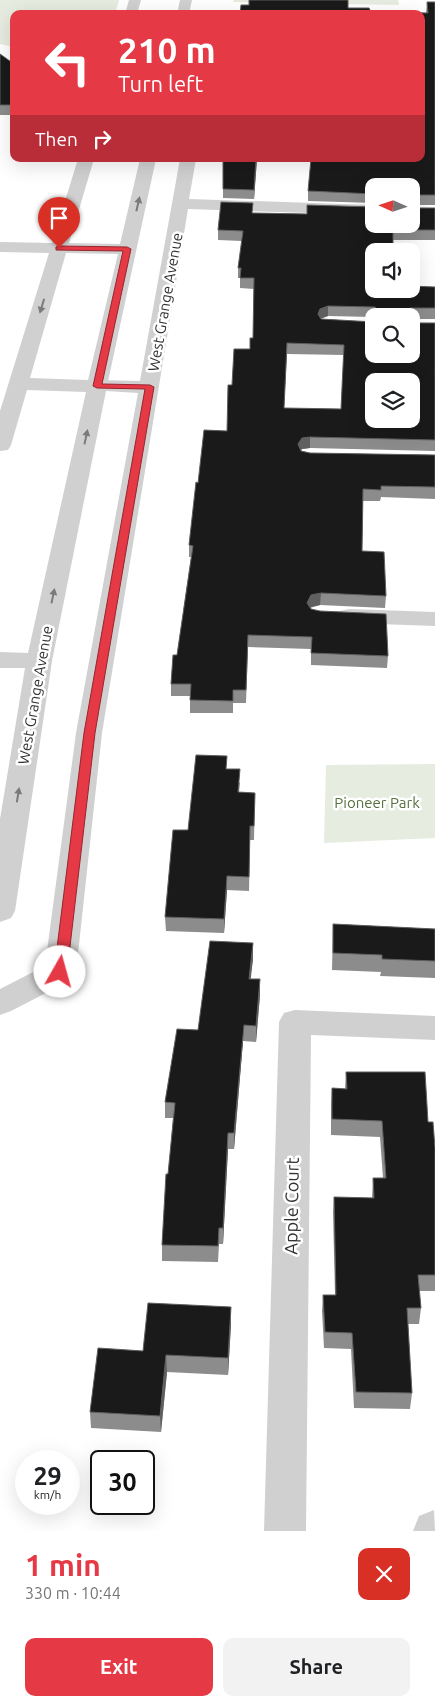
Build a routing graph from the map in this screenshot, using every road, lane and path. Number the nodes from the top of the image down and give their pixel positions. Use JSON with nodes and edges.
{"nodes":[{"id":1,"x":85,"y":162,"type":"edge"},
{"id":2,"x":147,"y":162,"type":"edge"},
{"id":3,"x":188,"y":162,"type":"edge"},
{"id":4,"x":182,"y":204,"type":"junction"},
{"id":5,"x":365,"y":210,"type":"edge"},
{"id":6,"x":0,"y":247,"type":"edge"},
{"id":7,"x":59,"y":248,"type":"junction"},
{"id":8,"x":127,"y":249,"type":"junction"},
{"id":9,"x":0,"y":253,"type":"edge"},
{"id":10,"x":51,"y":277,"type":"junction"},
{"id":11,"x":18,"y":384,"type":"junction"},
{"id":12,"x":97,"y":386,"type":"junction"},
{"id":13,"x":150,"y":387,"type":"junction"},
{"id":14,"x":0,"y":445,"type":"edge"},
{"id":15,"x":329,"y":615,"type":"edge"},
{"id":16,"x":435,"y":619,"type":"edge"},
{"id":17,"x":0,"y":660,"type":"edge"},
{"id":18,"x":39,"y":661,"type":"junction"},
{"id":19,"x":0,"y":911,"type":"edge"},
{"id":20,"x":0,"y":1003,"type":"edge"},
{"id":21,"x":435,"y":1028,"type":"edge"},
{"id":22,"x":285,"y":1531,"type":"edge"}],
"edges":[{"from":1,"to":7,"type":"street"},
{"from":8,"to":2,"type":"street","name":"West Grange Avenue","one_way":true},
{"from":3,"to":4,"type":"street","name":"West Grange Avenue"},
{"from":4,"to":5,"type":"street"},
{"from":4,"to":13,"type":"street","name":"West Grange Avenue"},
{"from":6,"to":7,"type":"street"},
{"from":7,"to":8,"type":"street"},
{"from":7,"to":10,"type":"street"},
{"from":8,"to":12,"type":"street","name":"West Grange Avenue"},
{"from":9,"to":10,"type":"street"},
{"from":10,"to":11,"type":"street","one_way":true},
{"from":11,"to":12,"type":"street"},
{"from":11,"to":14,"type":"street"},
{"from":12,"to":13,"type":"street"},
{"from":18,"to":12,"type":"street","name":"West Grange Avenue","one_way":true},
{"from":13,"to":20,"type":"street","name":"West Grange Avenue"},
{"from":15,"to":16,"type":"street"},
{"from":17,"to":18,"type":"street"},
{"from":19,"to":18,"type":"street","name":"West Grange Avenue","one_way":true},
{"from":21,"to":22,"type":"street","name":"Apple Court"}]}
